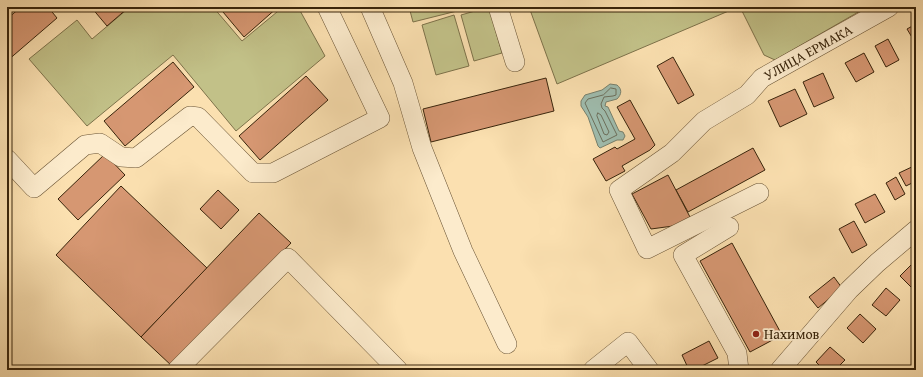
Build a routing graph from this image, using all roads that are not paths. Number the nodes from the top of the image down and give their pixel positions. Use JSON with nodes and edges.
{"nodes":[{"id":1,"x":327,"y":7,"type":"edge"},
{"id":2,"x":370,"y":7,"type":"edge"},
{"id":3,"x":498,"y":7,"type":"edge"},
{"id":4,"x":889,"y":7,"type":"edge"},
{"id":5,"x":515,"y":62,"type":"dead end"},
{"id":6,"x":7,"y":159,"type":"edge"},
{"id":7,"x":758,"y":193,"type":"dead end"},
{"id":8,"x":729,"y":227,"type":"dead end"},
{"id":9,"x":916,"y":230,"type":"edge"},
{"id":10,"x":507,"y":344,"type":"dead end"},
{"id":11,"x":177,"y":370,"type":"edge"},
{"id":12,"x":398,"y":370,"type":"edge"},
{"id":13,"x":593,"y":370,"type":"edge"},
{"id":14,"x":649,"y":370,"type":"edge"},
{"id":15,"x":739,"y":370,"type":"edge"},
{"id":16,"x":780,"y":370,"type":"edge"}],
"edges":[{"from":1,"to":6,"type":"street"},
{"from":2,"to":10,"type":"street"},
{"from":3,"to":5,"type":"street"},
{"from":4,"to":7,"type":"street","name":"УЛИЦА ЕРМАКА"},
{"from":8,"to":15,"type":"street"},
{"from":9,"to":16,"type":"street"},
{"from":11,"to":12,"type":"street"},
{"from":13,"to":14,"type":"street"}]}
